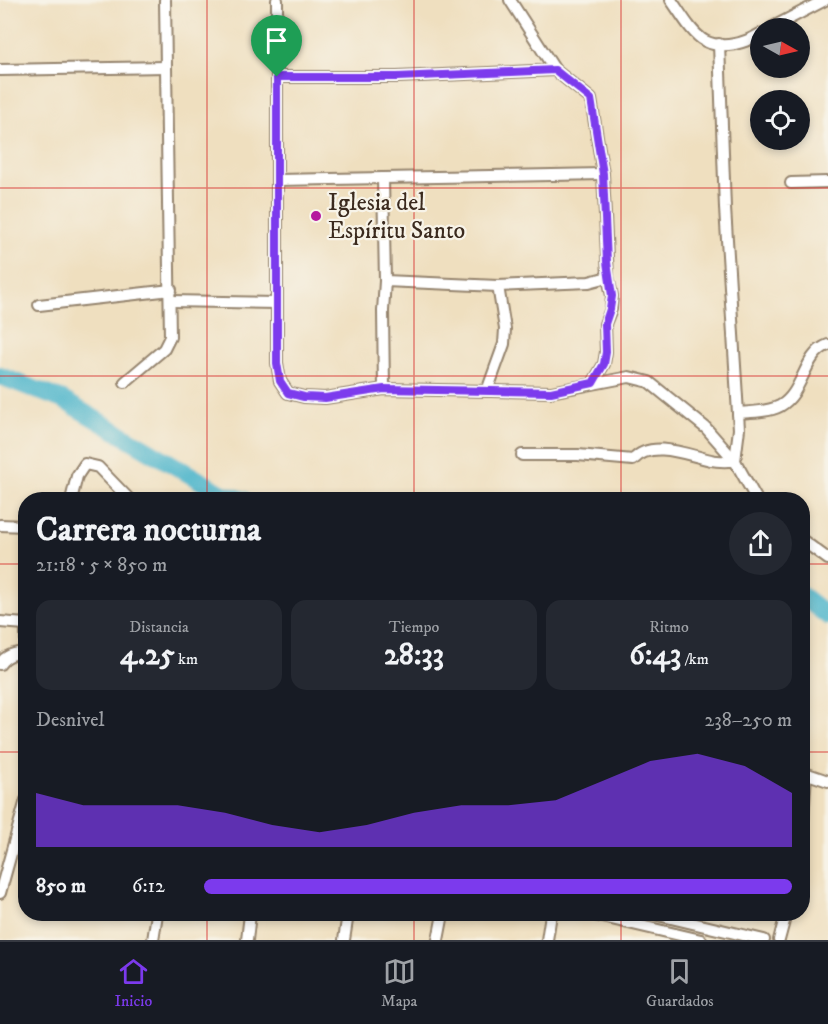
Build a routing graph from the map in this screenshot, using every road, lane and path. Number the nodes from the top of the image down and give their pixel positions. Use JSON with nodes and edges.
{"nodes":[{"id":1,"x":165,"y":0,"type":"edge"},
{"id":2,"x":277,"y":0,"type":"edge"},
{"id":3,"x":510,"y":0,"type":"edge"},
{"id":4,"x":671,"y":0,"type":"edge"},
{"id":5,"x":825,"y":0,"type":"edge"},
{"id":6,"x":790,"y":18,"type":"edge"},
{"id":7,"x":750,"y":39,"type":"edge"},
{"id":8,"x":719,"y":44,"type":"junction"},
{"id":9,"x":166,"y":67,"type":"junction"},
{"id":10,"x":0,"y":70,"type":"edge"},
{"id":11,"x":555,"y":70,"type":"junction"},
{"id":12,"x":277,"y":77,"type":"junction"},
{"id":13,"x":603,"y":174,"type":"junction"},
{"id":14,"x":383,"y":178,"type":"junction"},
{"id":15,"x":277,"y":180,"type":"junction"},
{"id":16,"x":828,"y":182,"type":"edge"},
{"id":17,"x":791,"y":183,"type":"dead end"},
{"id":18,"x":608,"y":277,"type":"junction"},
{"id":19,"x":385,"y":281,"type":"junction"},
{"id":20,"x":498,"y":286,"type":"junction"},
{"id":21,"x":171,"y":296,"type":"junction"},
{"id":22,"x":277,"y":303,"type":"junction"},
{"id":23,"x":39,"y":305,"type":"dead end"},
{"id":24,"x":828,"y":345,"type":"edge"},
{"id":25,"x":125,"y":382,"type":"dead end"},
{"id":26,"x":593,"y":383,"type":"junction"},
{"id":27,"x":384,"y":389,"type":"junction"},
{"id":28,"x":487,"y":391,"type":"junction"},
{"id":29,"x":738,"y":414,"type":"junction"},
{"id":30,"x":522,"y":455,"type":"dead end"},
{"id":31,"x":735,"y":461,"type":"junction"},
{"id":32,"x":73,"y":492,"type":"edge"},
{"id":33,"x":122,"y":492,"type":"edge"},
{"id":34,"x":752,"y":492,"type":"edge"},
{"id":35,"x":0,"y":525,"type":"edge"},
{"id":36,"x":18,"y":526,"type":"edge"},
{"id":37,"x":810,"y":546,"type":"edge"},
{"id":38,"x":828,"y":559,"type":"edge"},
{"id":39,"x":0,"y":622,"type":"edge"},
{"id":40,"x":18,"y":622,"type":"edge"},
{"id":41,"x":18,"y":653,"type":"edge"},
{"id":42,"x":0,"y":664,"type":"edge"},
{"id":43,"x":810,"y":774,"type":"edge"},
{"id":44,"x":828,"y":781,"type":"edge"},
{"id":45,"x":18,"y":829,"type":"edge"},
{"id":46,"x":0,"y":893,"type":"edge"},
{"id":47,"x":156,"y":921,"type":"edge"},
{"id":48,"x":249,"y":921,"type":"edge"},
{"id":49,"x":347,"y":921,"type":"edge"},
{"id":50,"x":442,"y":921,"type":"edge"},
{"id":51,"x":550,"y":921,"type":"edge"},
{"id":52,"x":613,"y":921,"type":"edge"},
{"id":53,"x":674,"y":921,"type":"edge"},
{"id":54,"x":694,"y":921,"type":"edge"},
{"id":55,"x":784,"y":921,"type":"edge"},
{"id":56,"x":659,"y":935,"type":"edge"},
{"id":57,"x":671,"y":936,"type":"edge"},
{"id":58,"x":153,"y":940,"type":"edge"},
{"id":59,"x":247,"y":940,"type":"edge"},
{"id":60,"x":344,"y":940,"type":"edge"},
{"id":61,"x":438,"y":940,"type":"edge"},
{"id":62,"x":547,"y":940,"type":"edge"},
{"id":63,"x":702,"y":940,"type":"edge"},
{"id":64,"x":764,"y":940,"type":"edge"},
{"id":65,"x":779,"y":940,"type":"edge"}],
"edges":[{"from":1,"to":9,"type":"street"},
{"from":2,"to":12,"type":"street"},
{"from":3,"to":11,"type":"street"},
{"from":4,"to":8,"type":"street"},
{"from":5,"to":6,"type":"street"},
{"from":7,"to":8,"type":"street"},
{"from":8,"to":29,"type":"street"},
{"from":9,"to":10,"type":"street"},
{"from":9,"to":21,"type":"street"},
{"from":11,"to":12,"type":"street"},
{"from":11,"to":13,"type":"street"},
{"from":12,"to":15,"type":"street"},
{"from":13,"to":14,"type":"street"},
{"from":13,"to":18,"type":"street"},
{"from":14,"to":15,"type":"street"},
{"from":14,"to":19,"type":"street"},
{"from":15,"to":22,"type":"street"},
{"from":16,"to":17,"type":"street"},
{"from":18,"to":20,"type":"street"},
{"from":18,"to":26,"type":"street"},
{"from":19,"to":20,"type":"street"},
{"from":19,"to":27,"type":"street"},
{"from":20,"to":28,"type":"street"},
{"from":21,"to":22,"type":"street"},
{"from":21,"to":23,"type":"street"},
{"from":21,"to":25,"type":"street"},
{"from":22,"to":27,"type":"street"},
{"from":24,"to":29,"type":"street"},
{"from":26,"to":28,"type":"street"},
{"from":26,"to":31,"type":"street"},
{"from":27,"to":28,"type":"street"},
{"from":29,"to":31,"type":"street"},
{"from":30,"to":31,"type":"street"},
{"from":31,"to":34,"type":"street"},
{"from":32,"to":33,"type":"street"},
{"from":35,"to":36,"type":"street"},
{"from":37,"to":38,"type":"street"},
{"from":39,"to":40,"type":"street"},
{"from":41,"to":42,"type":"street"},
{"from":43,"to":44,"type":"street"},
{"from":45,"to":46,"type":"street"},
{"from":47,"to":58,"type":"street"},
{"from":48,"to":59,"type":"street"},
{"from":49,"to":60,"type":"street"},
{"from":50,"to":61,"type":"street"},
{"from":51,"to":62,"type":"street"},
{"from":52,"to":56,"type":"street"},
{"from":53,"to":57,"type":"street"},
{"from":54,"to":64,"type":"street"},
{"from":55,"to":65,"type":"street"},
{"from":56,"to":57,"type":"street"},
{"from":57,"to":63,"type":"street"}]}
